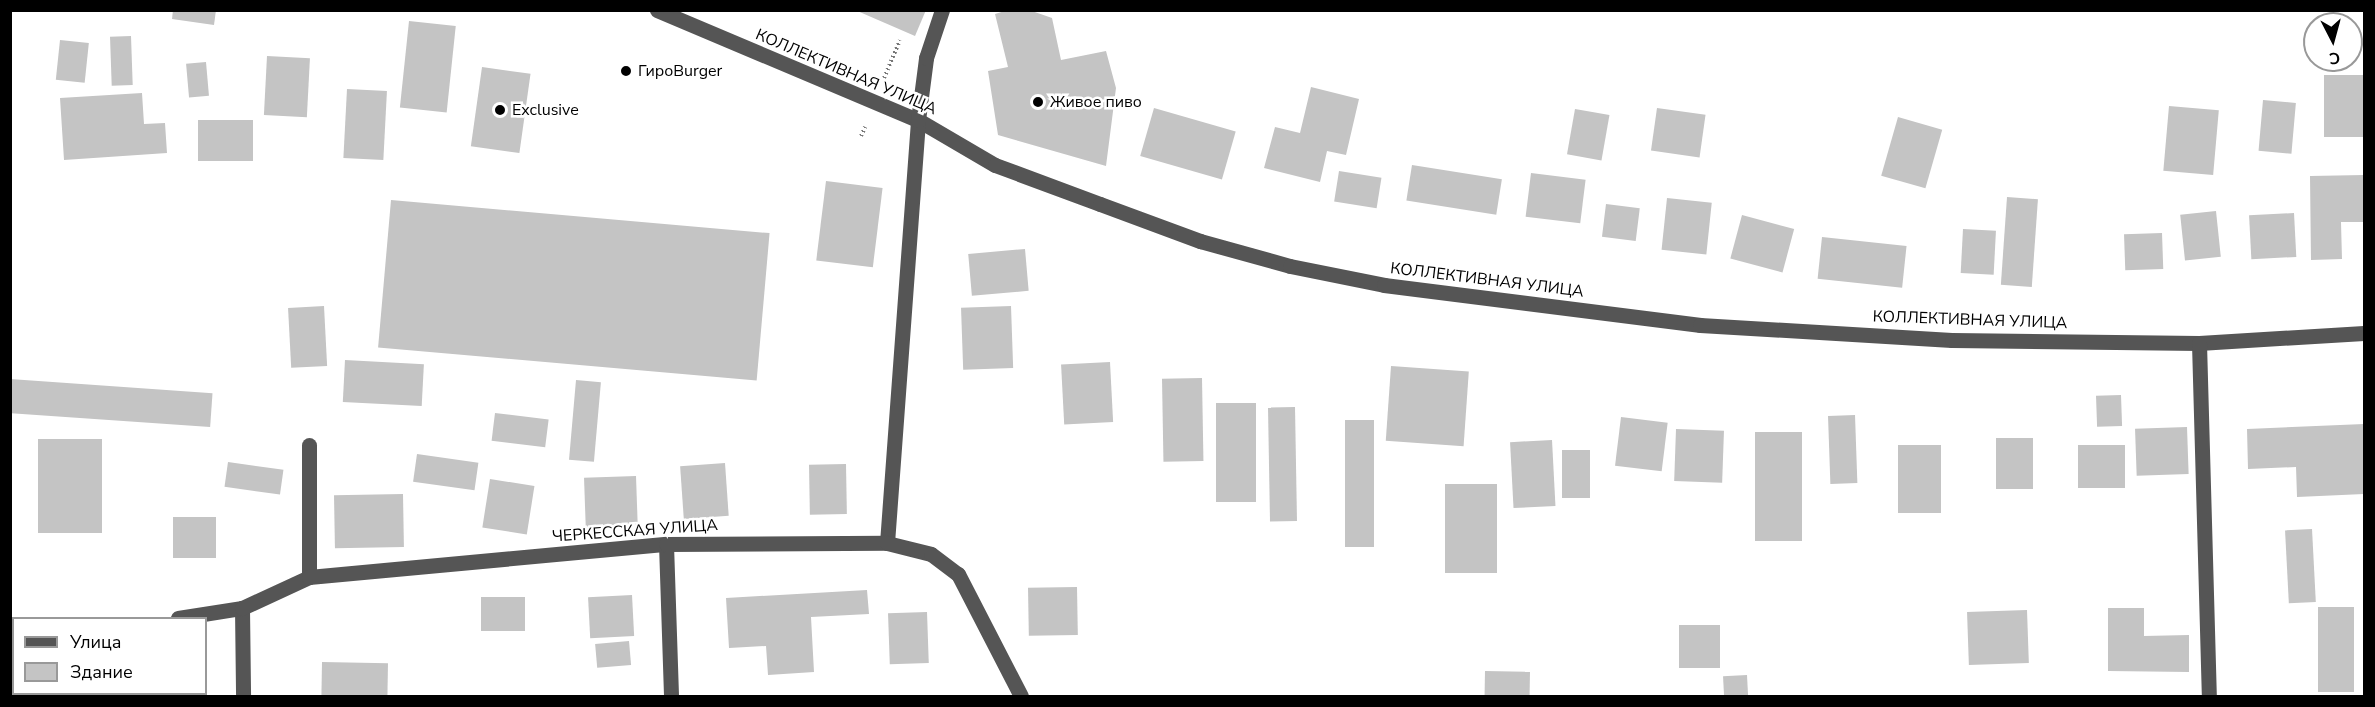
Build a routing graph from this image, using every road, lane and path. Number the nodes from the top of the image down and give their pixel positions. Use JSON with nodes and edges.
{"nodes":[{"id":1,"x":657,"y":10,"type":"edge"},
{"id":2,"x":942,"y":10,"type":"edge"},
{"id":3,"x":918,"y":120,"type":"junction"},
{"id":4,"x":2364,"y":333,"type":"edge"},
{"id":5,"x":2199,"y":343,"type":"junction"},
{"id":6,"x":309,"y":445,"type":"dead end"},
{"id":7,"x":887,"y":543,"type":"junction"},
{"id":8,"x":666,"y":544,"type":"junction"},
{"id":9,"x":309,"y":577,"type":"junction"},
{"id":10,"x":242,"y":608,"type":"junction"},
{"id":11,"x":184,"y":617,"type":"edge"},
{"id":12,"x":243,"y":696,"type":"edge"},
{"id":13,"x":671,"y":696,"type":"edge"},
{"id":14,"x":1021,"y":696,"type":"edge"},
{"id":15,"x":2209,"y":696,"type":"edge"}],
"edges":[{"from":1,"to":3,"type":"street","name":"КОЛЛЕКТИВНАЯ УЛИЦА"},
{"from":2,"to":3,"type":"street"},
{"from":3,"to":5,"type":"street","name":"КОЛЛЕКТИВНАЯ УЛИЦА"},
{"from":3,"to":7,"type":"street"},
{"from":4,"to":5,"type":"street","name":"КОЛЛЕКТИВНАЯ УЛИЦА"},
{"from":5,"to":15,"type":"street"},
{"from":6,"to":9,"type":"street"},
{"from":7,"to":8,"type":"street","name":"ЧЕРКЕССКАЯ УЛИЦА"},
{"from":7,"to":14,"type":"street","name":"ЧЕРКЕССКАЯ УЛИЦА"},
{"from":8,"to":9,"type":"street","name":"ЧЕРКЕССКАЯ УЛИЦА"},
{"from":8,"to":13,"type":"street"},
{"from":9,"to":10,"type":"street","name":"ЧЕРКЕССКАЯ УЛИЦА"},
{"from":10,"to":11,"type":"street","name":"ЧЕРКЕССКАЯ УЛИЦА"},
{"from":10,"to":12,"type":"street"}]}
